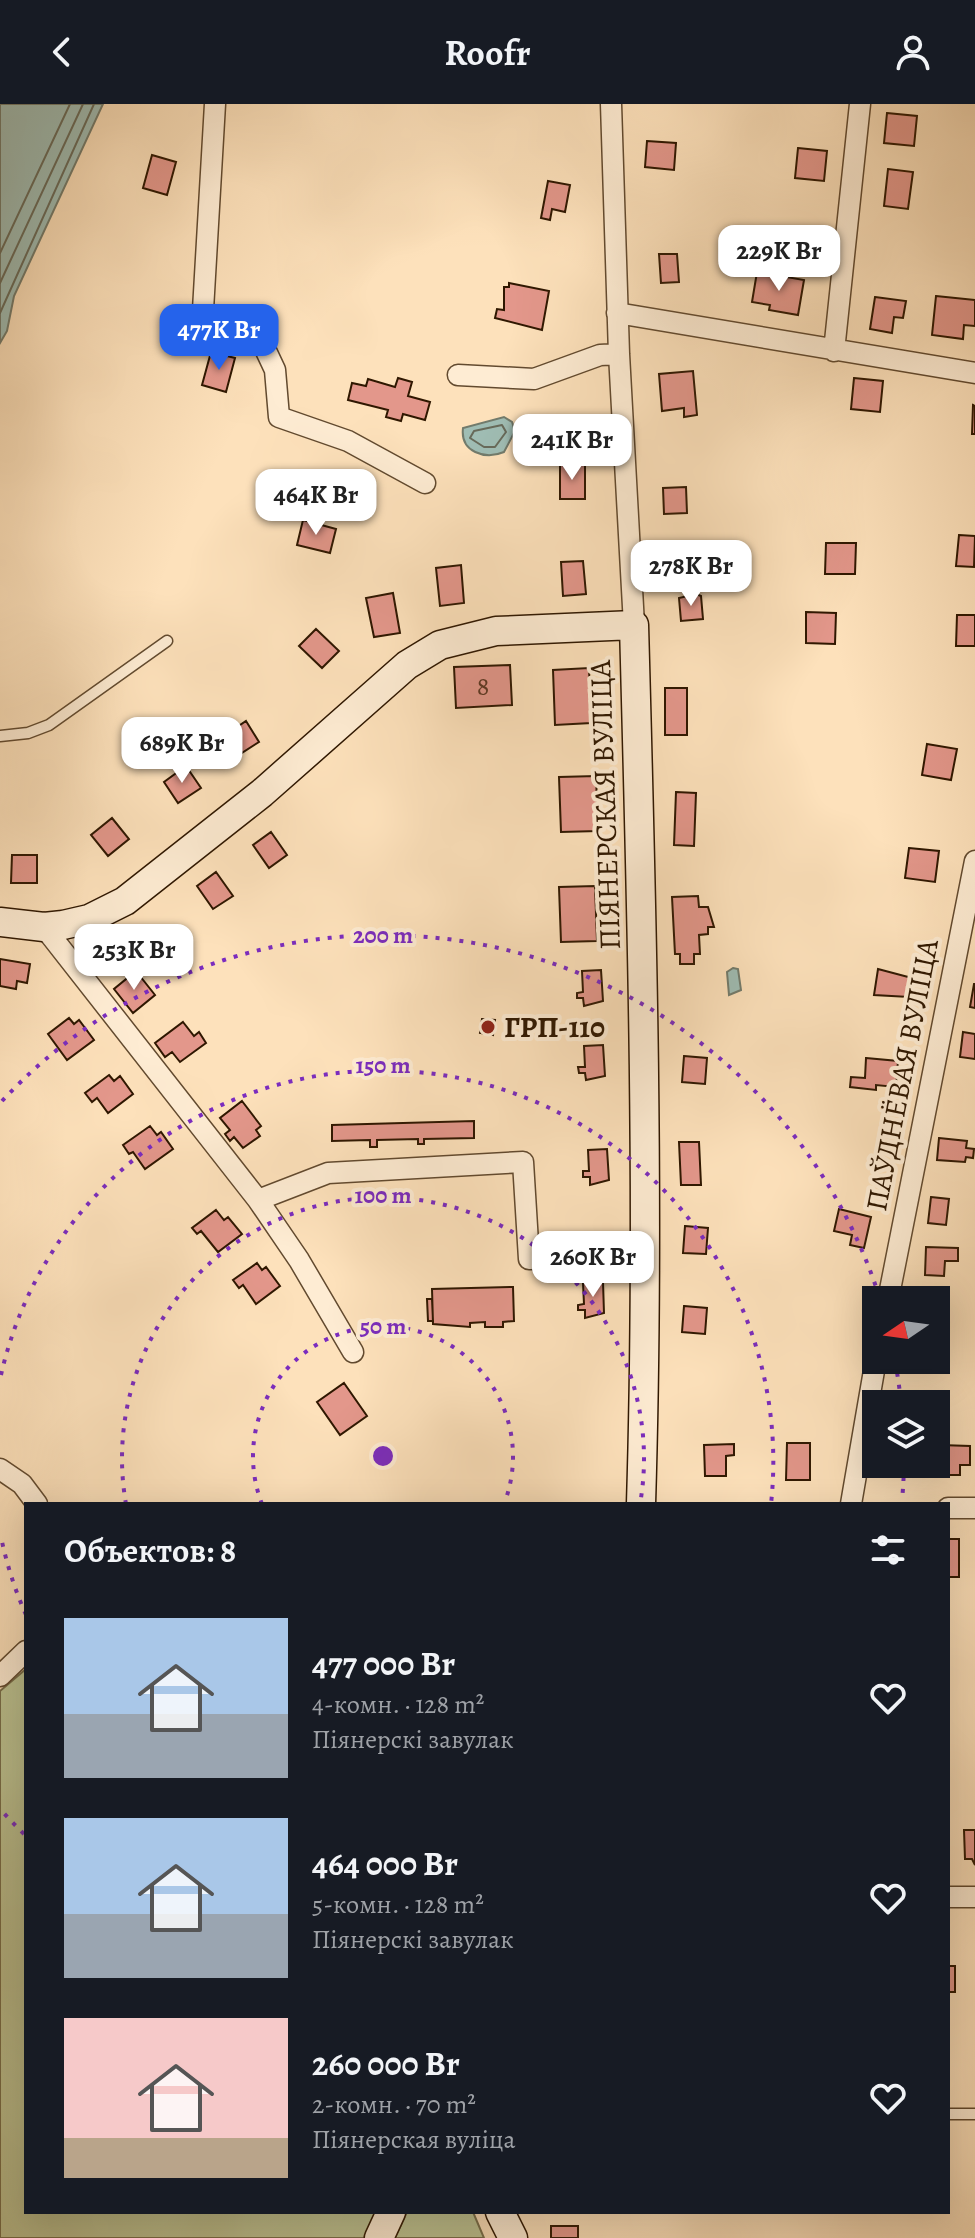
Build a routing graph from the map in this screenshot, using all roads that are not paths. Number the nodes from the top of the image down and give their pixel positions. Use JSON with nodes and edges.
{"nodes":[{"id":1,"x":215,"y":104,"type":"edge"},
{"id":2,"x":611,"y":104,"type":"edge"},
{"id":3,"x":860,"y":104,"type":"edge"},
{"id":4,"x":617,"y":313,"type":"junction"},
{"id":5,"x":834,"y":351,"type":"junction"},
{"id":6,"x":619,"y":354,"type":"junction"},
{"id":7,"x":975,"y":373,"type":"edge"},
{"id":8,"x":458,"y":375,"type":"dead end"},
{"id":9,"x":425,"y":483,"type":"dead end"},
{"id":10,"x":634,"y":625,"type":"junction"},
{"id":11,"x":167,"y":641,"type":"dead end"},
{"id":12,"x":0,"y":736,"type":"edge"},
{"id":13,"x":975,"y":861,"type":"edge"},
{"id":14,"x":0,"y":922,"type":"edge"},
{"id":15,"x":44,"y":927,"type":"junction"},
{"id":16,"x":258,"y":1200,"type":"junction"},
{"id":17,"x":646,"y":1258,"type":"junction"},
{"id":18,"x":891,"y":1286,"type":"edge"},
{"id":19,"x":353,"y":1352,"type":"dead end"},
{"id":20,"x":873,"y":1374,"type":"edge"},
{"id":21,"x":0,"y":1469,"type":"edge"},
{"id":22,"x":36,"y":1502,"type":"edge"},
{"id":23,"x":641,"y":1502,"type":"edge"},
{"id":24,"x":851,"y":1502,"type":"edge"},
{"id":25,"x":950,"y":1508,"type":"edge"},
{"id":26,"x":975,"y":1508,"type":"edge"},
{"id":27,"x":24,"y":1653,"type":"edge"},
{"id":28,"x":0,"y":1676,"type":"edge"},
{"id":29,"x":950,"y":1897,"type":"edge"},
{"id":30,"x":975,"y":1897,"type":"edge"},
{"id":31,"x":950,"y":2114,"type":"edge"},
{"id":32,"x":975,"y":2114,"type":"edge"},
{"id":33,"x":390,"y":2214,"type":"edge"},
{"id":34,"x":501,"y":2214,"type":"edge"},
{"id":35,"x":379,"y":2238,"type":"edge"},
{"id":36,"x":513,"y":2238,"type":"edge"}],
"edges":[{"from":1,"to":9,"type":"street"},
{"from":2,"to":4,"type":"street","name":"ПІЯНЕРСКАЯ ВУЛІЦА"},
{"from":3,"to":5,"type":"street"},
{"from":4,"to":5,"type":"street"},
{"from":4,"to":6,"type":"street","name":"ПІЯНЕРСКАЯ ВУЛІЦА"},
{"from":5,"to":7,"type":"street"},
{"from":6,"to":8,"type":"street"},
{"from":6,"to":10,"type":"street","name":"ПІЯНЕРСКАЯ ВУЛІЦА"},
{"from":10,"to":15,"type":"street"},
{"from":10,"to":17,"type":"street","name":"ПІЯНЕРСКАЯ ВУЛІЦА"},
{"from":11,"to":12,"type":"lane"},
{"from":13,"to":18,"type":"street","name":"ПАЎДНЁВАЯ ВУЛІЦА"},
{"from":14,"to":15,"type":"street"},
{"from":15,"to":16,"type":"street"},
{"from":16,"to":17,"type":"street"},
{"from":16,"to":19,"type":"street"},
{"from":17,"to":23,"type":"street","name":"ПІЯНЕРСКАЯ ВУЛІЦА"},
{"from":20,"to":24,"type":"street"},
{"from":21,"to":22,"type":"street"},
{"from":25,"to":26,"type":"street"},
{"from":27,"to":28,"type":"street"},
{"from":29,"to":30,"type":"street"},
{"from":31,"to":32,"type":"lane"},
{"from":33,"to":35,"type":"street"},
{"from":34,"to":36,"type":"street"}]}
